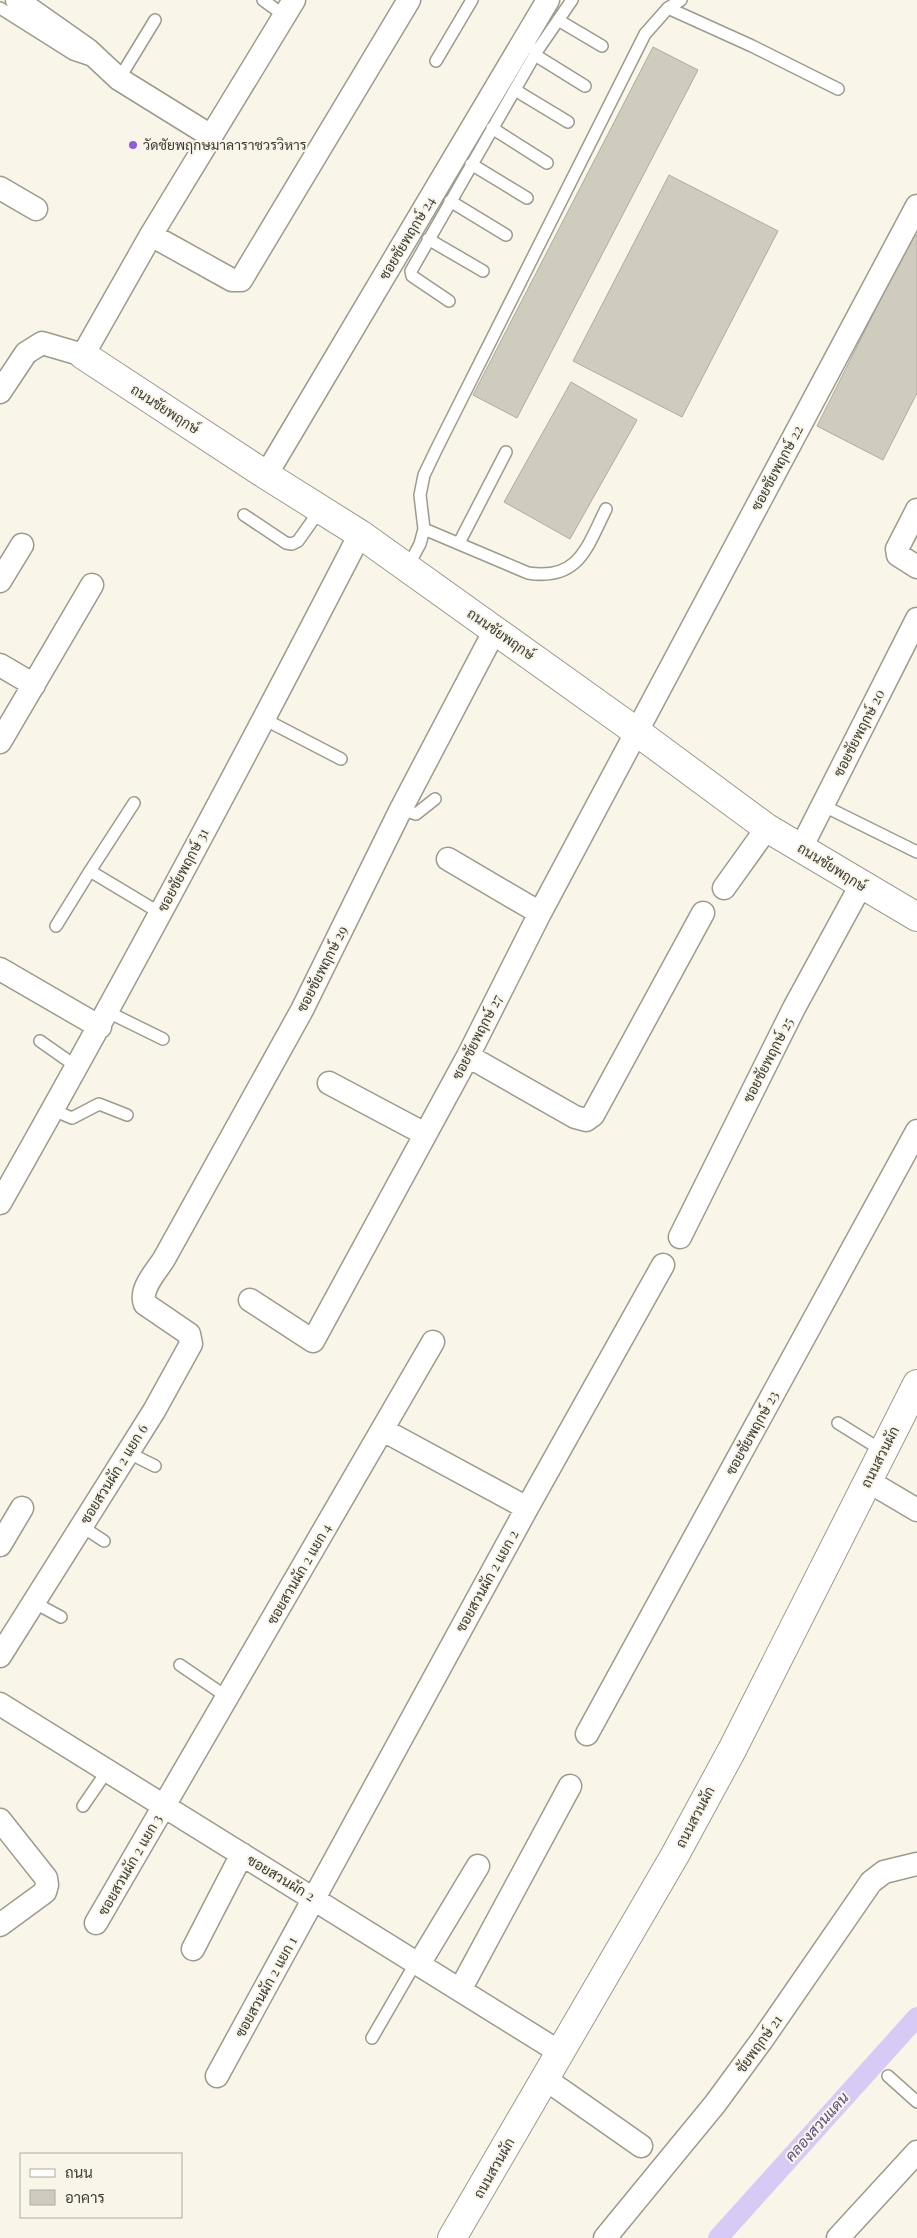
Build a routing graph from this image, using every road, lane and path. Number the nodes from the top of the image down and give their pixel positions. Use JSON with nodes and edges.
{"nodes":[{"id":1,"x":17,"y":0,"type":"edge"},
{"id":2,"x":263,"y":0,"type":"edge"},
{"id":3,"x":409,"y":0,"type":"edge"},
{"id":4,"x":472,"y":0,"type":"edge"},
{"id":5,"x":548,"y":0,"type":"edge"},
{"id":6,"x":572,"y":0,"type":"edge"},
{"id":7,"x":681,"y":0,"type":"edge"},
{"id":8,"x":0,"y":8,"type":"edge"},
{"id":9,"x":290,"y":8,"type":"edge"},
{"id":10,"x":668,"y":8,"type":"junction"},
{"id":11,"x":155,"y":20,"type":"dead end"},
{"id":12,"x":558,"y":20,"type":"junction"},
{"id":13,"x":602,"y":46,"type":"dead end"},
{"id":14,"x":532,"y":49,"type":"junction"},
{"id":15,"x":436,"y":61,"type":"dead end"},
{"id":16,"x":100,"y":62,"type":"junction"},
{"id":17,"x":119,"y":80,"type":"junction"},
{"id":18,"x":586,"y":86,"type":"dead end"},
{"id":19,"x":838,"y":89,"type":"dead end"},
{"id":20,"x":515,"y":90,"type":"junction"},
{"id":21,"x":568,"y":122,"type":"dead end"},
{"id":22,"x":492,"y":128,"type":"junction"},
{"id":23,"x":211,"y":136,"type":"junction"},
{"id":24,"x":547,"y":163,"type":"dead end"},
{"id":25,"x":472,"y":164,"type":"junction"},
{"id":26,"x":0,"y":188,"type":"edge"},
{"id":27,"x":527,"y":198,"type":"dead end"},
{"id":28,"x":450,"y":201,"type":"junction"},
{"id":29,"x":917,"y":206,"type":"edge"},
{"id":30,"x":36,"y":209,"type":"dead end"},
{"id":31,"x":151,"y":235,"type":"junction"},
{"id":32,"x":506,"y":235,"type":"dead end"},
{"id":33,"x":428,"y":239,"type":"junction"},
{"id":34,"x":483,"y":270,"type":"dead end"},
{"id":35,"x":449,"y":301,"type":"dead end"},
{"id":36,"x":83,"y":355,"type":"junction"},
{"id":37,"x":0,"y":392,"type":"edge"},
{"id":38,"x":506,"y":452,"type":"dead end"},
{"id":39,"x":266,"y":475,"type":"junction"},
{"id":40,"x":606,"y":509,"type":"dead end"},
{"id":41,"x":320,"y":510,"type":"junction"},
{"id":42,"x":917,"y":510,"type":"edge"},
{"id":43,"x":244,"y":515,"type":"dead end"},
{"id":44,"x":424,"y":529,"type":"junction"},
{"id":45,"x":360,"y":534,"type":"junction"},
{"id":46,"x":459,"y":543,"type":"junction"},
{"id":47,"x":22,"y":545,"type":"dead end"},
{"id":48,"x":917,"y":567,"type":"edge"},
{"id":49,"x":407,"y":568,"type":"junction"},
{"id":50,"x":0,"y":581,"type":"edge"},
{"id":51,"x":92,"y":585,"type":"dead end"},
{"id":52,"x":917,"y":619,"type":"edge"},
{"id":53,"x":495,"y":630,"type":"junction"},
{"id":54,"x":0,"y":665,"type":"edge"},
{"id":55,"x":34,"y":684,"type":"junction"},
{"id":56,"x":264,"y":719,"type":"junction"},
{"id":57,"x":637,"y":732,"type":"junction"},
{"id":58,"x":0,"y":742,"type":"edge"},
{"id":59,"x":341,"y":759,"type":"dead end"},
{"id":60,"x":435,"y":799,"type":"dead end"},
{"id":61,"x":134,"y":803,"type":"dead end"},
{"id":62,"x":822,"y":805,"type":"junction"},
{"id":63,"x":401,"y":809,"type":"junction"},
{"id":64,"x":767,"y":828,"type":"junction"},
{"id":65,"x":801,"y":848,"type":"junction"},
{"id":66,"x":917,"y":852,"type":"edge"},
{"id":67,"x":448,"y":859,"type":"dead end"},
{"id":68,"x":90,"y":872,"type":"junction"},
{"id":69,"x":861,"y":885,"type":"junction"},
{"id":70,"x":724,"y":888,"type":"dead end"},
{"id":71,"x":160,"y":913,"type":"junction"},
{"id":72,"x":540,"y":913,"type":"junction"},
{"id":73,"x":703,"y":913,"type":"dead end"},
{"id":74,"x":917,"y":917,"type":"edge"},
{"id":75,"x":56,"y":926,"type":"dead end"},
{"id":76,"x":0,"y":969,"type":"edge"},
{"id":77,"x":104,"y":1019,"type":"junction"},
{"id":78,"x":163,"y":1039,"type":"dead end"},
{"id":79,"x":40,"y":1041,"type":"dead end"},
{"id":80,"x":468,"y":1056,"type":"junction"},
{"id":81,"x":77,"y":1067,"type":"junction"},
{"id":82,"x":329,"y":1083,"type":"dead end"},
{"id":83,"x":53,"y":1110,"type":"junction"},
{"id":84,"x":127,"y":1115,"type":"dead end"},
{"id":85,"x":917,"y":1131,"type":"edge"},
{"id":86,"x":425,"y":1134,"type":"junction"},
{"id":87,"x":0,"y":1203,"type":"edge"},
{"id":88,"x":680,"y":1237,"type":"dead end"},
{"id":89,"x":663,"y":1265,"type":"dead end"},
{"id":90,"x":250,"y":1300,"type":"dead end"},
{"id":91,"x":145,"y":1304,"type":"joint"},
{"id":92,"x":433,"y":1342,"type":"dead end"},
{"id":93,"x":917,"y":1384,"type":"edge"},
{"id":94,"x":838,"y":1423,"type":"dead end"},
{"id":95,"x":384,"y":1430,"type":"junction"},
{"id":96,"x":884,"y":1450,"type":"junction"},
{"id":97,"x":127,"y":1452,"type":"junction"},
{"id":98,"x":155,"y":1466,"type":"dead end"},
{"id":99,"x":868,"y":1480,"type":"junction"},
{"id":100,"x":22,"y":1508,"type":"dead end"},
{"id":101,"x":527,"y":1508,"type":"junction"},
{"id":102,"x":917,"y":1510,"type":"edge"},
{"id":103,"x":82,"y":1526,"type":"junction"},
{"id":104,"x":104,"y":1541,"type":"dead end"},
{"id":105,"x":0,"y":1545,"type":"edge"},
{"id":106,"x":33,"y":1602,"type":"junction"},
{"id":107,"x":61,"y":1616,"type":"dead end"},
{"id":108,"x":0,"y":1656,"type":"edge"},
{"id":109,"x":180,"y":1665,"type":"dead end"},
{"id":110,"x":228,"y":1697,"type":"junction"},
{"id":111,"x":0,"y":1704,"type":"edge"},
{"id":112,"x":587,"y":1734,"type":"dead end"},
{"id":113,"x":107,"y":1771,"type":"junction"},
{"id":114,"x":570,"y":1786,"type":"dead end"},
{"id":115,"x":83,"y":1806,"type":"dead end"},
{"id":116,"x":164,"y":1806,"type":"junction"},
{"id":117,"x":0,"y":1820,"type":"edge"},
{"id":118,"x":242,"y":1854,"type":"junction"},
{"id":119,"x":917,"y":1864,"type":"edge"},
{"id":120,"x":478,"y":1866,"type":"dead end"},
{"id":121,"x":315,"y":1898,"type":"junction"},
{"id":122,"x":96,"y":1923,"type":"dead end"},
{"id":123,"x":0,"y":1926,"type":"edge"},
{"id":124,"x":193,"y":1949,"type":"dead end"},
{"id":125,"x":417,"y":1963,"type":"junction"},
{"id":126,"x":460,"y":1990,"type":"junction"},
{"id":127,"x":372,"y":2038,"type":"dead end"},
{"id":128,"x":562,"y":2053,"type":"junction"},
{"id":129,"x":217,"y":2076,"type":"dead end"},
{"id":130,"x":888,"y":2076,"type":"dead end"},
{"id":131,"x":544,"y":2078,"type":"junction"},
{"id":132,"x":917,"y":2102,"type":"edge"},
{"id":133,"x":641,"y":2146,"type":"dead end"},
{"id":134,"x":917,"y":2152,"type":"edge"},
{"id":135,"x":452,"y":2238,"type":"edge"},
{"id":136,"x":605,"y":2238,"type":"edge"},
{"id":137,"x":838,"y":2238,"type":"edge"}],
"edges":[{"from":1,"to":16,"type":"street"},
{"from":2,"to":9,"type":"lane"},
{"from":3,"to":31,"type":"street"},
{"from":4,"to":15,"type":"lane"},
{"from":5,"to":14,"type":"street","name":"ซอยชัยพฤกษ์ 24"},
{"from":6,"to":12,"type":"lane"},
{"from":7,"to":10,"type":"lane"},
{"from":8,"to":16,"type":"lane"},
{"from":9,"to":23,"type":"street"},
{"from":10,"to":19,"type":"lane"},
{"from":10,"to":44,"type":"lane"},
{"from":11,"to":17,"type":"lane"},
{"from":12,"to":13,"type":"lane"},
{"from":12,"to":14,"type":"lane"},
{"from":14,"to":18,"type":"lane"},
{"from":14,"to":20,"type":"lane"},
{"from":14,"to":39,"type":"street","name":"ซอยชัยพฤกษ์ 24"},
{"from":16,"to":17,"type":"street"},
{"from":17,"to":23,"type":"street"},
{"from":20,"to":21,"type":"lane"},
{"from":20,"to":22,"type":"lane"},
{"from":22,"to":24,"type":"lane"},
{"from":22,"to":25,"type":"lane"},
{"from":23,"to":31,"type":"street"},
{"from":25,"to":27,"type":"lane"},
{"from":25,"to":28,"type":"lane"},
{"from":26,"to":30,"type":"street"},
{"from":28,"to":32,"type":"lane"},
{"from":28,"to":33,"type":"lane"},
{"from":29,"to":57,"type":"street","name":"ซอยชัยพฤกษ์ 22"},
{"from":31,"to":36,"type":"street"},
{"from":33,"to":34,"type":"lane"},
{"from":33,"to":35,"type":"lane"},
{"from":36,"to":37,"type":"street"},
{"from":36,"to":39,"type":"street","name":"ถนนชัยพฤกษ์"},
{"from":38,"to":46,"type":"lane"},
{"from":39,"to":41,"type":"street","name":"ถนนชัยพฤกษ์"},
{"from":40,"to":46,"type":"lane"},
{"from":41,"to":43,"type":"lane"},
{"from":41,"to":45,"type":"street","name":"ถนนชัยพฤกษ์"},
{"from":42,"to":48,"type":"street"},
{"from":44,"to":46,"type":"lane"},
{"from":44,"to":49,"type":"lane"},
{"from":45,"to":49,"type":"street","name":"ถนนชัยพฤกษ์"},
{"from":45,"to":56,"type":"street","name":"ซอยชัยพฤกษ์ 31"},
{"from":47,"to":50,"type":"street"},
{"from":49,"to":53,"type":"street","name":"ถนนชัยพฤกษ์"},
{"from":51,"to":55,"type":"street"},
{"from":52,"to":62,"type":"street","name":"ซอยชัยพฤกษ์ 20"},
{"from":53,"to":57,"type":"street","name":"ถนนชัยพฤกษ์"},
{"from":53,"to":63,"type":"street","name":"ซอยชัยพฤกษ์ 29"},
{"from":54,"to":55,"type":"street"},
{"from":55,"to":58,"type":"street"},
{"from":56,"to":59,"type":"lane"},
{"from":56,"to":71,"type":"street","name":"ซอยชัยพฤกษ์ 31"},
{"from":57,"to":64,"type":"street","name":"ถนนชัยพฤกษ์"},
{"from":57,"to":72,"type":"street","name":"ซอยชัยพฤกษ์ 27"},
{"from":60,"to":63,"type":"lane"},
{"from":61,"to":68,"type":"lane"},
{"from":62,"to":65,"type":"street","name":"ซอยชัยพฤกษ์ 20"},
{"from":62,"to":66,"type":"lane"},
{"from":63,"to":91,"type":"street","name":"ซอยชัยพฤกษ์ 29"},
{"from":64,"to":65,"type":"street","name":"ถนนชัยพฤกษ์"},
{"from":64,"to":70,"type":"street"},
{"from":65,"to":69,"type":"street","name":"ถนนชัยพฤกษ์"},
{"from":67,"to":72,"type":"street"},
{"from":68,"to":71,"type":"lane"},
{"from":68,"to":75,"type":"lane"},
{"from":69,"to":74,"type":"street","name":"ถนนชัยพฤกษ์"},
{"from":69,"to":88,"type":"street","name":"ซอยชัยพฤกษ์ 25"},
{"from":71,"to":77,"type":"street","name":"ซอยชัยพฤกษ์ 31"},
{"from":72,"to":80,"type":"street","name":"ซอยชัยพฤกษ์ 27"},
{"from":73,"to":80,"type":"street"},
{"from":76,"to":77,"type":"street"},
{"from":77,"to":78,"type":"lane"},
{"from":77,"to":81,"type":"street","name":"ซอยชัยพฤกษ์ 31"},
{"from":79,"to":81,"type":"lane"},
{"from":80,"to":86,"type":"street","name":"ซอยชัยพฤกษ์ 27"},
{"from":81,"to":83,"type":"street","name":"ซอยชัยพฤกษ์ 31"},
{"from":82,"to":86,"type":"street"},
{"from":83,"to":84,"type":"lane"},
{"from":83,"to":87,"type":"street","name":"ซอยชัยพฤกษ์ 31"},
{"from":85,"to":112,"type":"street","name":"ซอยชัยพฤกษ์ 23"},
{"from":86,"to":90,"type":"street","name":"ซอยชัยพฤกษ์ 27"},
{"from":89,"to":101,"type":"street","name":"ซอยสวนผัก 2 แยก 2"},
{"from":91,"to":97,"type":"street","name":"ซอยสวนผัก 2 แยก 6"},
{"from":92,"to":95,"type":"street","name":"ซอยสวนผัก 2 แยก 4"},
{"from":93,"to":96,"type":"street","name":"ถนนสวนผัก"},
{"from":94,"to":96,"type":"lane"},
{"from":95,"to":101,"type":"street"},
{"from":95,"to":110,"type":"street","name":"ซอยสวนผัก 2 แยก 4"},
{"from":96,"to":99,"type":"street","name":"ถนนสวนผัก"},
{"from":97,"to":98,"type":"lane"},
{"from":97,"to":103,"type":"street","name":"ซอยสวนผัก 2 แยก 6"},
{"from":99,"to":102,"type":"street"},
{"from":99,"to":128,"type":"street","name":"ถนนสวนผัก"},
{"from":100,"to":105,"type":"street"},
{"from":101,"to":121,"type":"street","name":"ซอยสวนผัก 2 แยก 2"},
{"from":103,"to":104,"type":"lane"},
{"from":103,"to":106,"type":"street","name":"ซอยสวนผัก 2 แยก 6"},
{"from":106,"to":107,"type":"lane"},
{"from":106,"to":108,"type":"street","name":"ซอยสวนผัก 2 แยก 6"},
{"from":109,"to":110,"type":"lane"},
{"from":110,"to":116,"type":"street","name":"ซอยสวนผัก 2 แยก 4"},
{"from":111,"to":113,"type":"street","name":"ซอยสวนผัก 2"},
{"from":113,"to":115,"type":"lane"},
{"from":113,"to":116,"type":"street","name":"ซอยสวนผัก 2"},
{"from":114,"to":126,"type":"street"},
{"from":116,"to":118,"type":"street","name":"ซอยสวนผัก 2"},
{"from":116,"to":122,"type":"street","name":"ซอยสวนผัก 2 แยก 3"},
{"from":117,"to":123,"type":"street"},
{"from":118,"to":121,"type":"street","name":"ซอยสวนผัก 2"},
{"from":118,"to":124,"type":"street"},
{"from":119,"to":136,"type":"street","name":"ชัยพฤกษ์ 21"},
{"from":120,"to":125,"type":"street"},
{"from":121,"to":125,"type":"street","name":"ซอยสวนผัก 2"},
{"from":121,"to":129,"type":"street","name":"ซอยสวนผัก 2 แยก 1"},
{"from":125,"to":126,"type":"street","name":"ซอยสวนผัก 2"},
{"from":125,"to":127,"type":"lane"},
{"from":126,"to":128,"type":"street","name":"ซอยสวนผัก 2"},
{"from":128,"to":131,"type":"street","name":"ถนนสวนผัก"},
{"from":130,"to":132,"type":"lane"},
{"from":131,"to":133,"type":"street"},
{"from":131,"to":135,"type":"street","name":"ถนนสวนผัก"},
{"from":134,"to":137,"type":"street"}]}
